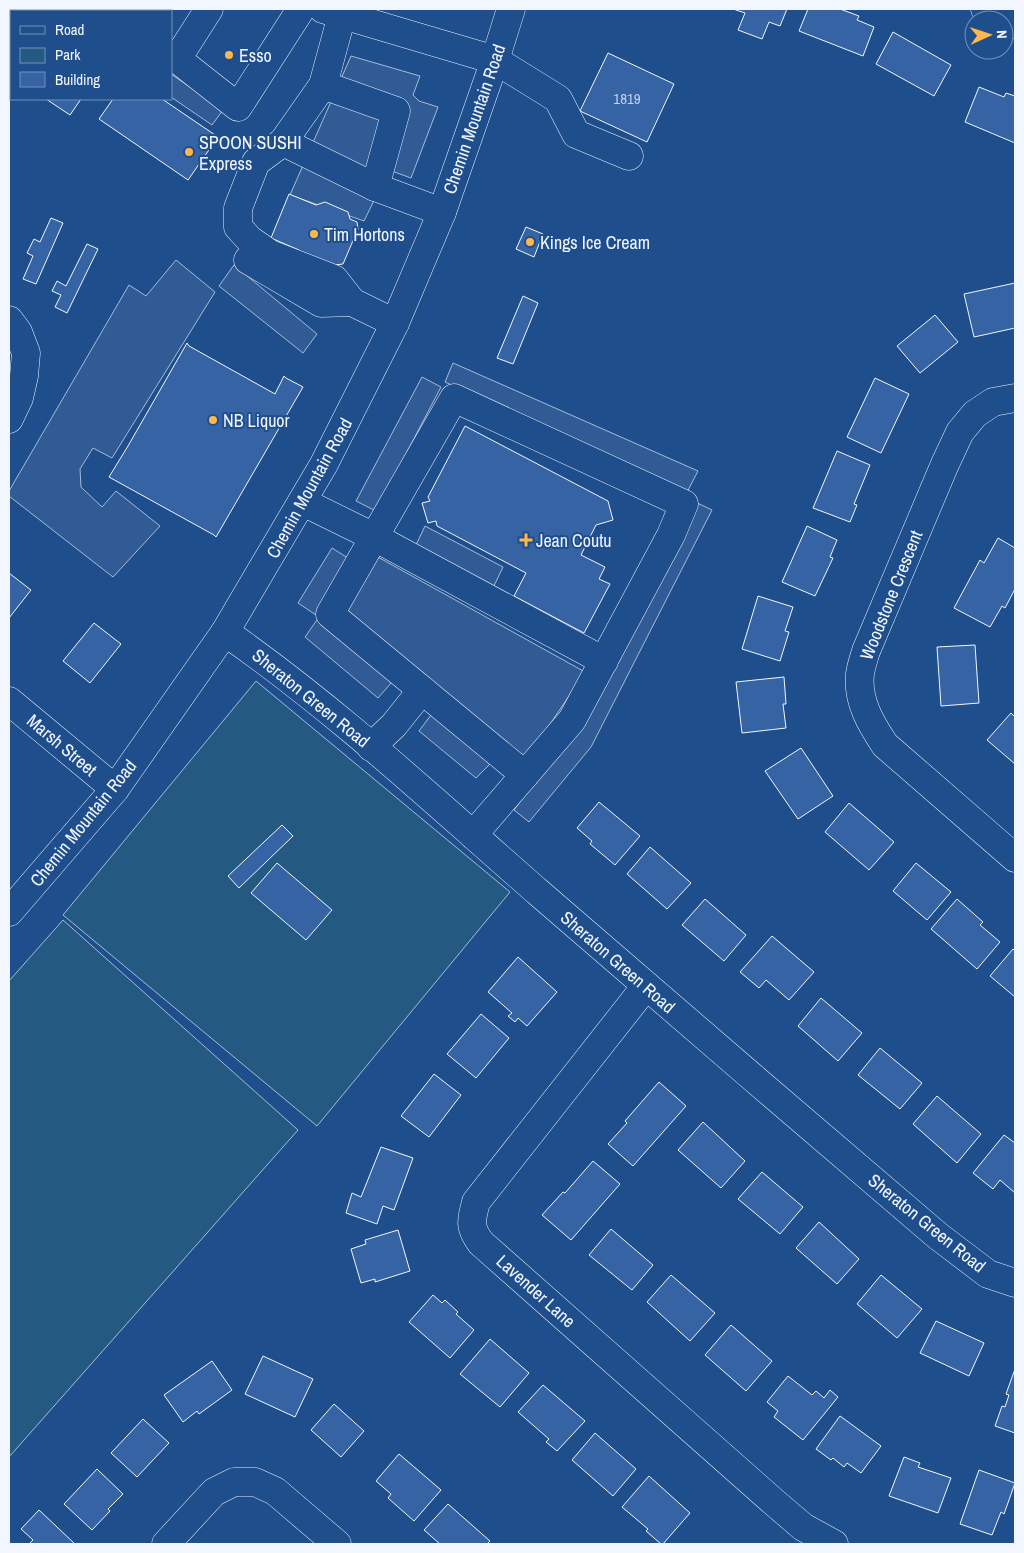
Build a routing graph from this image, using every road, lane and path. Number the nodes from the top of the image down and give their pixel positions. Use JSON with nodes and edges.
{"nodes":[{"id":1,"x":209,"y":9,"type":"edge"},
{"id":2,"x":301,"y":9,"type":"edge"},
{"id":3,"x":511,"y":9,"type":"edge"},
{"id":4,"x":985,"y":9,"type":"edge"},
{"id":5,"x":333,"y":12,"type":"edge"},
{"id":6,"x":1015,"y":24,"type":"edge"},
{"id":7,"x":496,"y":60,"type":"junction"},
{"id":8,"x":323,"y":85,"type":"junction"},
{"id":9,"x":283,"y":142,"type":"junction"},
{"id":10,"x":629,"y":156,"type":"dead end"},
{"id":11,"x":374,"y":187,"type":"junction"},
{"id":12,"x":442,"y":212,"type":"junction"},
{"id":13,"x":9,"y":320,"type":"edge"},
{"id":14,"x":395,"y":323,"type":"junction"},
{"id":15,"x":1015,"y":398,"type":"edge"},
{"id":16,"x":9,"y":419,"type":"edge"},
{"id":17,"x":302,"y":502,"type":"junction"},
{"id":18,"x":374,"y":538,"type":"junction"},
{"id":19,"x":226,"y":632,"type":"junction"},
{"id":20,"x":604,"y":661,"type":"junction"},
{"id":21,"x":422,"y":690,"type":"junction"},
{"id":22,"x":9,"y":701,"type":"edge"},
{"id":23,"x":371,"y":747,"type":"junction"},
{"id":24,"x":525,"y":775,"type":"junction"},
{"id":25,"x":115,"y":789,"type":"junction"},
{"id":26,"x":473,"y":835,"type":"junction"},
{"id":27,"x":1015,"y":858,"type":"edge"},
{"id":28,"x":9,"y":912,"type":"edge"},
{"id":29,"x":646,"y":986,"type":"junction"},
{"id":30,"x":1015,"y":1283,"type":"edge"},
{"id":31,"x":166,"y":1544,"type":"edge"},
{"id":32,"x":337,"y":1544,"type":"edge"},
{"id":33,"x":834,"y":1544,"type":"edge"}],
"edges":[{"from":1,"to":2,"type":"street"},
{"from":3,"to":7,"type":"street","name":"Chemin Mountain Road"},
{"from":4,"to":6,"type":"street"},
{"from":5,"to":7,"type":"street"},
{"from":5,"to":8,"type":"street"},
{"from":7,"to":10,"type":"street"},
{"from":7,"to":12,"type":"street","name":"Chemin Mountain Road"},
{"from":8,"to":9,"type":"street"},
{"from":8,"to":11,"type":"street"},
{"from":9,"to":11,"type":"street"},
{"from":9,"to":14,"type":"street"},
{"from":11,"to":12,"type":"street"},
{"from":12,"to":14,"type":"street","name":"Chemin Mountain Road"},
{"from":13,"to":16,"type":"street"},
{"from":14,"to":17,"type":"street","name":"Chemin Mountain Road"},
{"from":15,"to":27,"type":"street","name":"Woodstone Crescent"},
{"from":17,"to":18,"type":"street"},
{"from":17,"to":19,"type":"street","name":"Chemin Mountain Road"},
{"from":18,"to":20,"type":"street"},
{"from":18,"to":20,"type":"street"},
{"from":18,"to":21,"type":"street"},
{"from":19,"to":23,"type":"street","name":"Sheraton Green Road"},
{"from":19,"to":25,"type":"street","name":"Chemin Mountain Road"},
{"from":20,"to":24,"type":"street"},
{"from":21,"to":23,"type":"street"},
{"from":21,"to":24,"type":"street"},
{"from":22,"to":25,"type":"street","name":"Marsh Street"},
{"from":23,"to":26,"type":"street","name":"Sheraton Green Road"},
{"from":24,"to":26,"type":"street"},
{"from":25,"to":28,"type":"street","name":"Chemin Mountain Road"},
{"from":26,"to":29,"type":"street","name":"Sheraton Green Road"},
{"from":29,"to":30,"type":"street","name":"Sheraton Green Road"},
{"from":29,"to":33,"type":"street","name":"Lavender Lane"},
{"from":31,"to":32,"type":"street"}]}
